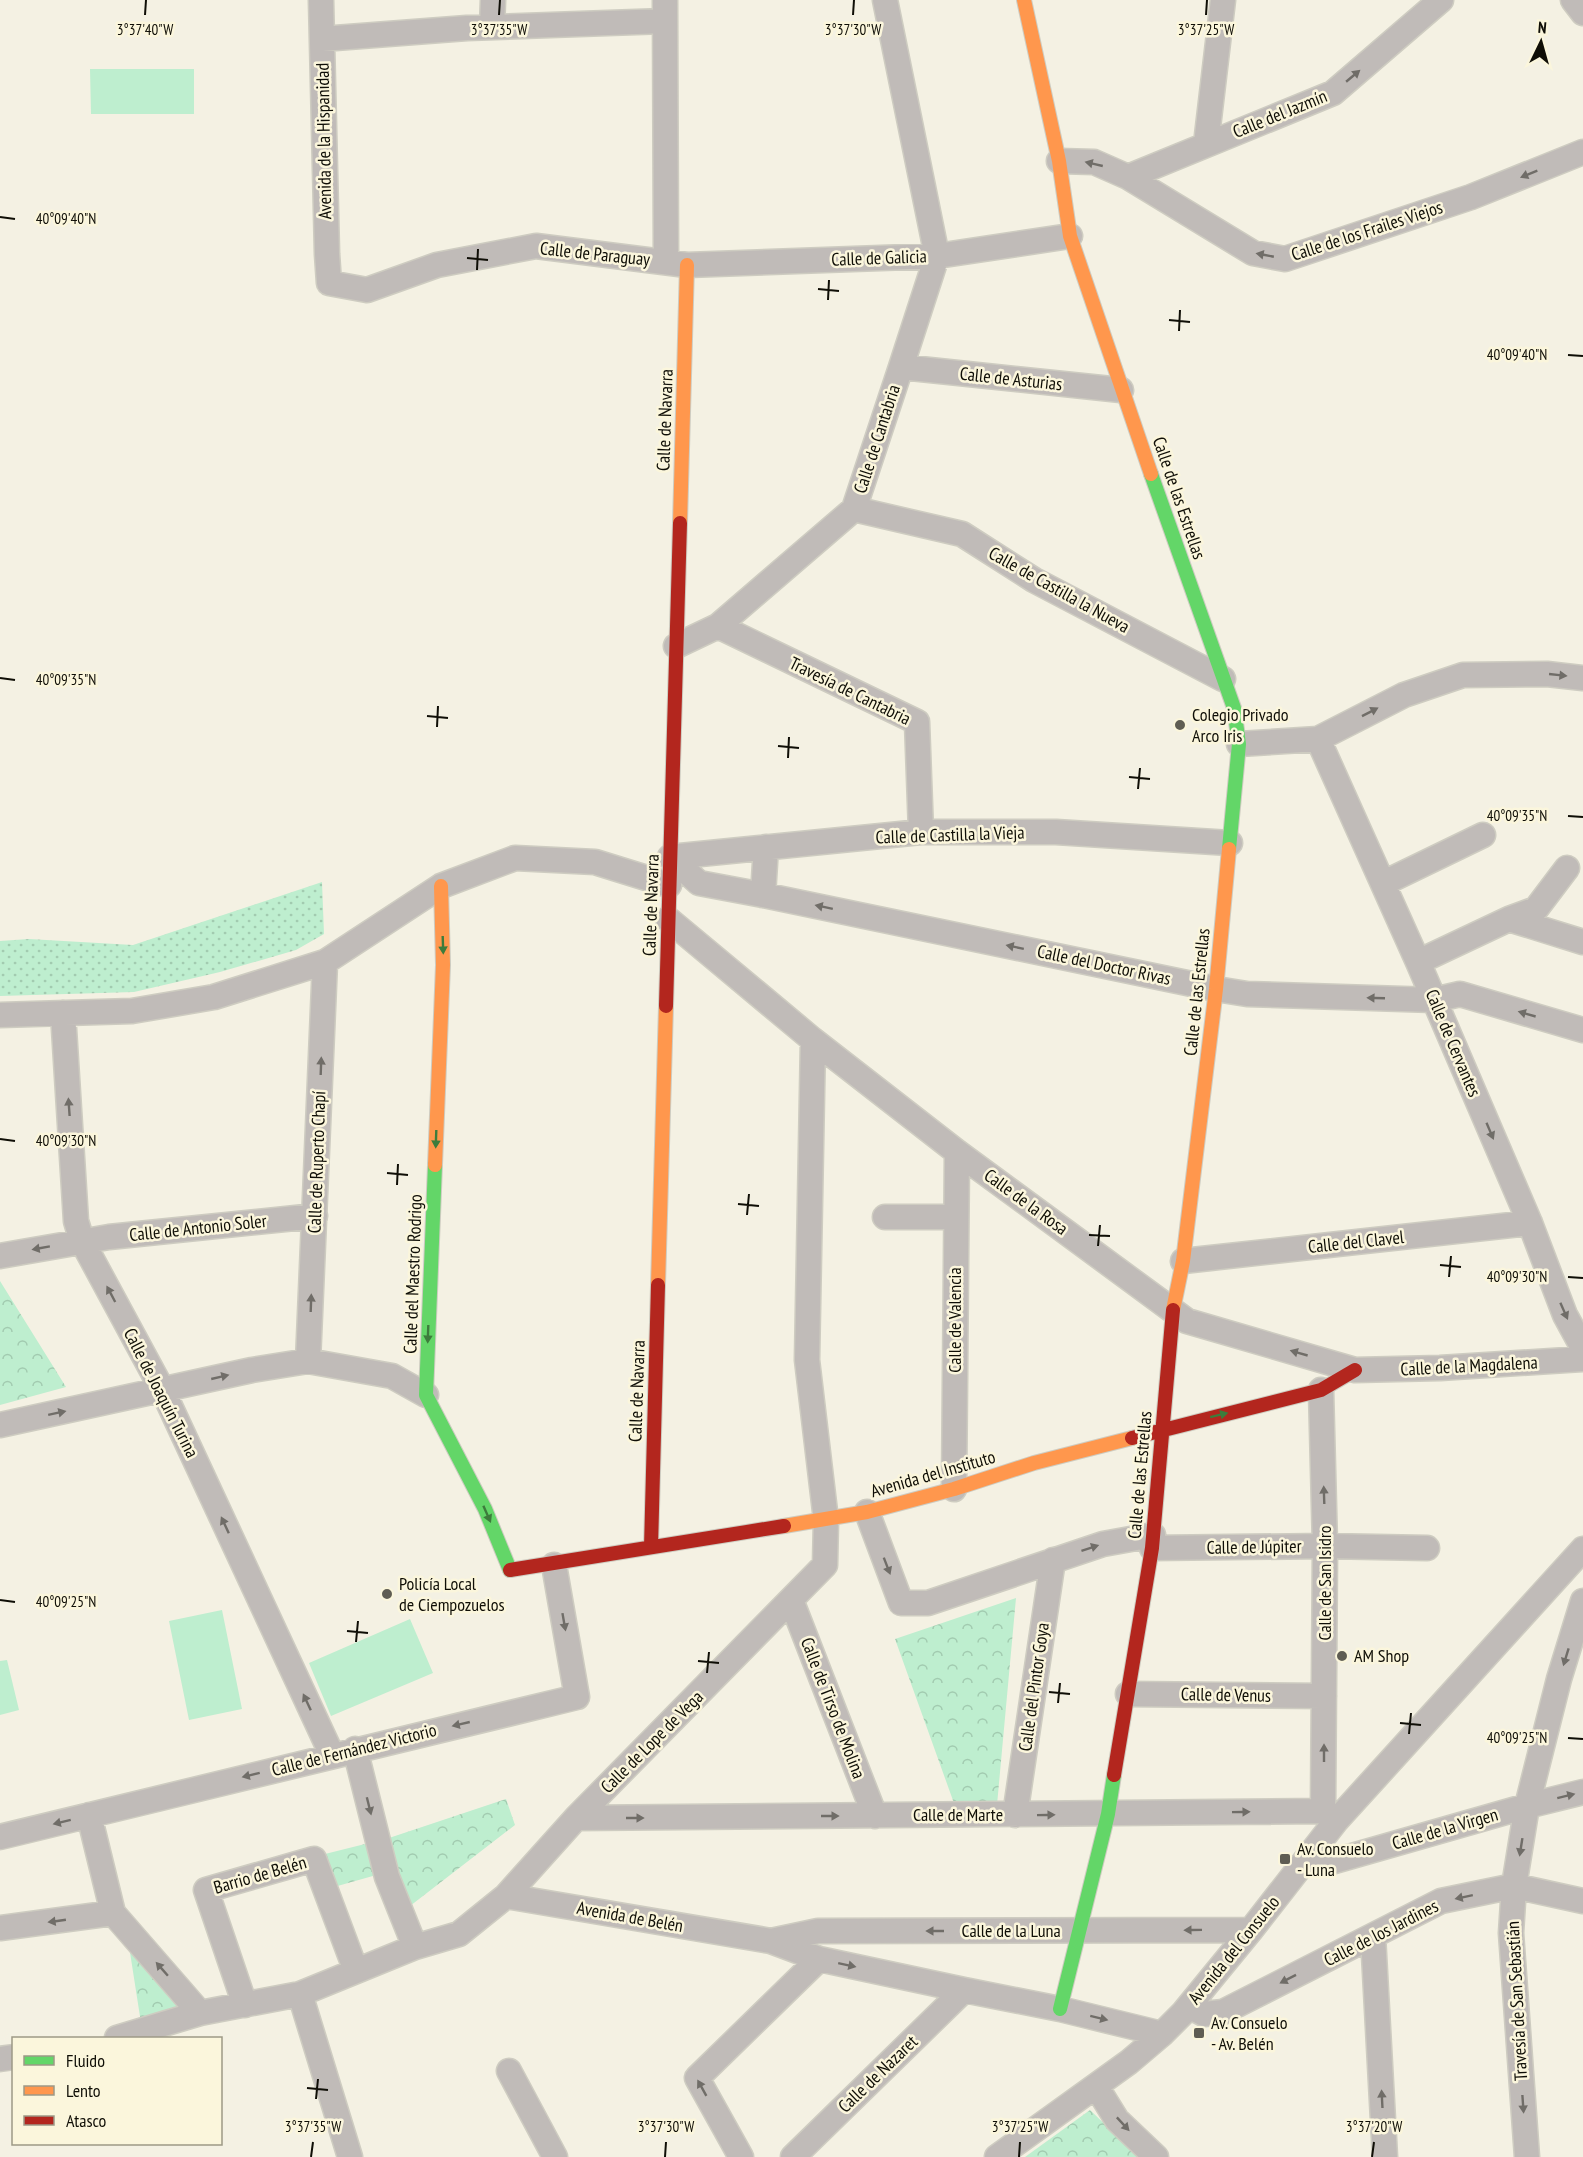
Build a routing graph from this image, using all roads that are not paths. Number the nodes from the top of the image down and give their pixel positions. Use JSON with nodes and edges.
{"nodes":[{"id":1,"x":321,"y":0,"type":"edge"},
{"id":2,"x":493,"y":0,"type":"edge"},
{"id":3,"x":885,"y":0,"type":"edge"},
{"id":4,"x":1024,"y":0,"type":"edge"},
{"id":5,"x":1441,"y":0,"type":"edge"},
{"id":6,"x":1572,"y":0,"type":"edge"},
{"id":7,"x":1224,"y":1,"type":"edge"},
{"id":8,"x":665,"y":11,"type":"edge"},
{"id":9,"x":1583,"y":13,"type":"edge"},
{"id":10,"x":492,"y":27,"type":"junction"},
{"id":11,"x":322,"y":39,"type":"junction"},
{"id":12,"x":1206,"y":144,"type":"junction"},
{"id":13,"x":1583,"y":152,"type":"edge"},
{"id":14,"x":1059,"y":162,"type":"junction"},
{"id":15,"x":1128,"y":177,"type":"junction"},
{"id":16,"x":1070,"y":236,"type":"junction"},
{"id":17,"x":937,"y":256,"type":"junction"},
{"id":18,"x":676,"y":263,"type":"junction"},
{"id":19,"x":329,"y":283,"type":"joint"},
{"id":20,"x":901,"y":367,"type":"junction"},
{"id":21,"x":1122,"y":390,"type":"junction"},
{"id":22,"x":854,"y":509,"type":"junction"},
{"id":23,"x":718,"y":627,"type":"junction"},
{"id":24,"x":676,"y":646,"type":"junction"},
{"id":25,"x":1583,"y":678,"type":"edge"},
{"id":26,"x":1223,"y":679,"type":"junction"},
{"id":27,"x":1318,"y":739,"type":"junction"},
{"id":28,"x":1239,"y":744,"type":"junction"},
{"id":29,"x":921,"y":832,"type":"junction"},
{"id":30,"x":1483,"y":836,"type":"dead end"},
{"id":31,"x":1230,"y":843,"type":"junction"},
{"id":32,"x":766,"y":848,"type":"junction"},
{"id":33,"x":670,"y":857,"type":"junction"},
{"id":34,"x":1567,"y":868,"type":"dead end"},
{"id":35,"x":1384,"y":883,"type":"junction"},
{"id":36,"x":669,"y":885,"type":"junction"},
{"id":37,"x":441,"y":886,"type":"junction"},
{"id":38,"x":763,"y":895,"type":"junction"},
{"id":39,"x":669,"y":919,"type":"junction"},
{"id":40,"x":1509,"y":919,"type":"junction"},
{"id":41,"x":1583,"y":942,"type":"edge"},
{"id":42,"x":325,"y":962,"type":"junction"},
{"id":43,"x":1419,"y":962,"type":"junction"},
{"id":44,"x":1216,"y":989,"type":"junction"},
{"id":45,"x":1434,"y":1000,"type":"junction"},
{"id":46,"x":63,"y":1013,"type":"junction"},
{"id":47,"x":0,"y":1015,"type":"edge"},
{"id":48,"x":1583,"y":1030,"type":"edge"},
{"id":49,"x":813,"y":1040,"type":"junction"},
{"id":50,"x":957,"y":1152,"type":"junction"},
{"id":51,"x":315,"y":1216,"type":"junction"},
{"id":52,"x":885,"y":1217,"type":"dead end"},
{"id":53,"x":956,"y":1217,"type":"junction"},
{"id":54,"x":1530,"y":1223,"type":"junction"},
{"id":55,"x":82,"y":1241,"type":"junction"},
{"id":56,"x":0,"y":1256,"type":"edge"},
{"id":57,"x":1183,"y":1261,"type":"junction"},
{"id":58,"x":1173,"y":1311,"type":"junction"},
{"id":59,"x":1583,"y":1348,"type":"edge"},
{"id":60,"x":1583,"y":1359,"type":"edge"},
{"id":61,"x":308,"y":1361,"type":"junction"},
{"id":62,"x":1355,"y":1370,"type":"junction"},
{"id":63,"x":1321,"y":1390,"type":"junction"},
{"id":64,"x":163,"y":1391,"type":"junction"},
{"id":65,"x":426,"y":1395,"type":"junction"},
{"id":66,"x":0,"y":1425,"type":"edge"},
{"id":67,"x":1162,"y":1429,"type":"junction"},
{"id":68,"x":954,"y":1490,"type":"junction"},
{"id":69,"x":867,"y":1512,"type":"junction"},
{"id":70,"x":826,"y":1520,"type":"junction"},
{"id":71,"x":1153,"y":1542,"type":"junction"},
{"id":72,"x":1325,"y":1546,"type":"junction"},
{"id":73,"x":651,"y":1547,"type":"junction"},
{"id":74,"x":1427,"y":1548,"type":"dead end"},
{"id":75,"x":1583,"y":1549,"type":"edge"},
{"id":76,"x":1053,"y":1560,"type":"junction"},
{"id":77,"x":554,"y":1565,"type":"junction"},
{"id":78,"x":511,"y":1571,"type":"joint"},
{"id":79,"x":791,"y":1600,"type":"junction"},
{"id":80,"x":1583,"y":1601,"type":"edge"},
{"id":81,"x":1128,"y":1694,"type":"junction"},
{"id":82,"x":1324,"y":1696,"type":"junction"},
{"id":83,"x":355,"y":1749,"type":"junction"},
{"id":84,"x":332,"y":1755,"type":"junction"},
{"id":85,"x":1583,"y":1792,"type":"edge"},
{"id":86,"x":1527,"y":1806,"type":"junction"},
{"id":87,"x":1108,"y":1814,"type":"junction"},
{"id":88,"x":89,"y":1815,"type":"junction"},
{"id":89,"x":1015,"y":1815,"type":"junction"},
{"id":90,"x":875,"y":1816,"type":"junction"},
{"id":91,"x":1330,"y":1816,"type":"junction"},
{"id":92,"x":576,"y":1818,"type":"junction"},
{"id":93,"x":0,"y":1837,"type":"edge"},
{"id":94,"x":1311,"y":1854,"type":"junction"},
{"id":95,"x":1514,"y":1886,"type":"junction"},
{"id":96,"x":506,"y":1896,"type":"junction"},
{"id":97,"x":1583,"y":1901,"type":"edge"},
{"id":98,"x":113,"y":1913,"type":"junction"},
{"id":99,"x":0,"y":1928,"type":"edge"},
{"id":100,"x":1251,"y":1930,"type":"junction"},
{"id":101,"x":1079,"y":1931,"type":"junction"},
{"id":102,"x":1373,"y":1936,"type":"junction"},
{"id":103,"x":771,"y":1941,"type":"junction"},
{"id":104,"x":415,"y":1947,"type":"junction"},
{"id":105,"x":819,"y":1959,"type":"junction"},
{"id":106,"x":356,"y":1971,"type":"junction"},
{"id":107,"x":964,"y":1990,"type":"junction"},
{"id":108,"x":300,"y":1994,"type":"junction"},
{"id":109,"x":245,"y":2005,"type":"junction"},
{"id":110,"x":1189,"y":2006,"type":"junction"},
{"id":111,"x":1060,"y":2008,"type":"junction"},
{"id":112,"x":200,"y":2013,"type":"junction"},
{"id":113,"x":1162,"y":2034,"type":"junction"},
{"id":114,"x":120,"y":2037,"type":"edge"},
{"id":115,"x":509,"y":2071,"type":"dead end"},
{"id":116,"x":1096,"y":2086,"type":"junction"},
{"id":117,"x":350,"y":2157,"type":"edge"},
{"id":118,"x":555,"y":2157,"type":"edge"},
{"id":119,"x":741,"y":2157,"type":"edge"},
{"id":120,"x":793,"y":2157,"type":"edge"},
{"id":121,"x":997,"y":2157,"type":"edge"},
{"id":122,"x":1156,"y":2157,"type":"edge"},
{"id":123,"x":1385,"y":2157,"type":"edge"},
{"id":124,"x":1527,"y":2157,"type":"edge"}],
"edges":[{"from":1,"to":11,"type":"street","name":"Avenida de la Hispanidad"},
{"from":2,"to":10,"type":"street"},
{"from":3,"to":17,"type":"street"},
{"from":4,"to":14,"type":"street","name":"Calle de las Estrellas"},
{"from":12,"to":5,"type":"street","name":"Calle del Jazmín","one_way":true},
{"from":6,"to":9,"type":"street"},
{"from":7,"to":12,"type":"street"},
{"from":8,"to":10,"type":"street"},
{"from":8,"to":18,"type":"street"},
{"from":10,"to":11,"type":"street"},
{"from":11,"to":19,"type":"street","name":"Avenida de la Hispanidad"},
{"from":12,"to":15,"type":"street","name":"Calle del Jazmín"},
{"from":13,"to":15,"type":"street","name":"Calle de los Frailes Viejos","one_way":true},
{"from":15,"to":14,"type":"street","name":"Calle de los Frailes Viejos","one_way":true},
{"from":14,"to":16,"type":"street","name":"Calle de las Estrellas"},
{"from":16,"to":17,"type":"street","name":"Calle de Galicia"},
{"from":16,"to":21,"type":"street","name":"Calle de las Estrellas"},
{"from":17,"to":18,"type":"street","name":"Calle de Galicia"},
{"from":17,"to":20,"type":"street","name":"Calle de Cantabria"},
{"from":18,"to":19,"type":"street","name":"Calle de Paraguay"},
{"from":18,"to":24,"type":"street","name":"Calle de Navarra"},
{"from":20,"to":21,"type":"street","name":"Calle de Asturias"},
{"from":20,"to":22,"type":"street","name":"Calle de Cantabria"},
{"from":21,"to":26,"type":"street","name":"Calle de las Estrellas"},
{"from":22,"to":23,"type":"street","name":"Calle de Cantabria"},
{"from":22,"to":26,"type":"street","name":"Calle de Castilla la Nueva"},
{"from":23,"to":24,"type":"street","name":"Calle de Cantabria"},
{"from":23,"to":29,"type":"street","name":"Travesía de Cantabria"},
{"from":24,"to":33,"type":"street","name":"Calle de Navarra"},
{"from":27,"to":25,"type":"street","one_way":true},
{"from":26,"to":28,"type":"street","name":"Calle de las Estrellas"},
{"from":27,"to":28,"type":"street"},
{"from":27,"to":35,"type":"street","name":"Calle de Cervantes"},
{"from":28,"to":31,"type":"street","name":"Calle de las Estrellas"},
{"from":29,"to":31,"type":"street","name":"Calle de Castilla la Vieja"},
{"from":29,"to":32,"type":"street","name":"Calle de Castilla la Vieja"},
{"from":30,"to":35,"type":"street"},
{"from":31,"to":44,"type":"street","name":"Calle de las Estrellas"},
{"from":32,"to":33,"type":"street","name":"Calle de Castilla la Vieja"},
{"from":32,"to":38,"type":"street"},
{"from":33,"to":36,"type":"street","name":"Calle de Navarra"},
{"from":33,"to":38,"type":"street","name":"Calle del Doctor Rivas"},
{"from":34,"to":40,"type":"street"},
{"from":35,"to":43,"type":"street","name":"Calle de Cervantes"},
{"from":36,"to":37,"type":"street"},
{"from":36,"to":39,"type":"street","name":"Calle de Navarra"},
{"from":37,"to":42,"type":"street"},
{"from":37,"to":65,"type":"street","name":"Calle del Maestro Rodrigo","one_way":true},
{"from":44,"to":38,"type":"street","name":"Calle del Doctor Rivas","one_way":true},
{"from":39,"to":49,"type":"street","name":"Calle de la Rosa"},
{"from":39,"to":73,"type":"street","name":"Calle de Navarra"},
{"from":40,"to":41,"type":"street"},
{"from":40,"to":43,"type":"street"},
{"from":42,"to":46,"type":"street"},
{"from":51,"to":42,"type":"street","name":"Calle de Ruperto Chapí","one_way":true},
{"from":43,"to":45,"type":"street","name":"Calle de Cervantes"},
{"from":45,"to":44,"type":"street","name":"Calle del Doctor Rivas","one_way":true},
{"from":44,"to":57,"type":"street","name":"Calle de las Estrellas"},
{"from":48,"to":45,"type":"street","name":"Calle del Doctor Rivas","one_way":true},
{"from":45,"to":54,"type":"street","name":"Calle de Cervantes","one_way":true},
{"from":46,"to":47,"type":"street"},
{"from":55,"to":46,"type":"street","name":"Calle de Joaquín Turina","one_way":true},
{"from":49,"to":50,"type":"street","name":"Calle de la Rosa"},
{"from":49,"to":70,"type":"street"},
{"from":50,"to":53,"type":"street","name":"Calle de Valencia"},
{"from":50,"to":58,"type":"street","name":"Calle de la Rosa"},
{"from":51,"to":55,"type":"street","name":"Calle de Antonio Soler"},
{"from":61,"to":51,"type":"street","name":"Calle de Ruperto Chapí","one_way":true},
{"from":52,"to":53,"type":"street"},
{"from":53,"to":68,"type":"street","name":"Calle de Valencia"},
{"from":54,"to":57,"type":"street","name":"Calle del Clavel"},
{"from":54,"to":59,"type":"street","name":"Calle de Cervantes","one_way":true},
{"from":55,"to":56,"type":"street","name":"Calle de Antonio Soler","one_way":true},
{"from":64,"to":55,"type":"street","name":"Calle de Joaquín Turina","one_way":true},
{"from":57,"to":58,"type":"street","name":"Calle de las Estrellas"},
{"from":62,"to":58,"type":"street","name":"Calle de la Rosa","one_way":true},
{"from":58,"to":67,"type":"street","name":"Calle de las Estrellas"},
{"from":60,"to":62,"type":"street","name":"Calle de la Magdalena"},
{"from":64,"to":61,"type":"street","one_way":true},
{"from":61,"to":65,"type":"street"},
{"from":62,"to":63,"type":"street","name":"Avenida del Instituto"},
{"from":67,"to":63,"type":"street","name":"Avenida del Instituto","one_way":true},
{"from":72,"to":63,"type":"street","name":"Calle de San Isidro","one_way":true},
{"from":66,"to":64,"type":"street","one_way":true},
{"from":84,"to":64,"type":"street","name":"Calle de Joaquín Turina","one_way":true},
{"from":65,"to":78,"type":"street","name":"Calle del Maestro Rodrigo","one_way":true},
{"from":67,"to":68,"type":"street","name":"Avenida del Instituto"},
{"from":67,"to":71,"type":"street","name":"Calle de las Estrellas"},
{"from":68,"to":69,"type":"street","name":"Avenida del Instituto"},
{"from":69,"to":70,"type":"street","name":"Avenida del Instituto"},
{"from":69,"to":76,"type":"street","one_way":true},
{"from":70,"to":73,"type":"street","name":"Avenida del Instituto"},
{"from":70,"to":79,"type":"street","name":"Calle de Lope de Vega"},
{"from":71,"to":72,"type":"street","name":"Calle de Júpiter"},
{"from":76,"to":71,"type":"street","one_way":true},
{"from":71,"to":81,"type":"street","name":"Calle de las Estrellas"},
{"from":72,"to":74,"type":"street","name":"Calle de Júpiter"},
{"from":72,"to":82,"type":"street","name":"Calle de San Isidro"},
{"from":73,"to":77,"type":"street","name":"Avenida del Instituto"},
{"from":75,"to":91,"type":"street","name":"Avenida del Consuelo"},
{"from":76,"to":89,"type":"street","name":"Calle del Pintor Goya"},
{"from":77,"to":78,"type":"street","name":"Avenida del Instituto"},
{"from":77,"to":83,"type":"street","name":"Calle de Fernández Victorio","one_way":true},
{"from":79,"to":90,"type":"street","name":"Calle de Tirso de Molina"},
{"from":79,"to":92,"type":"street","name":"Calle de Lope de Vega"},
{"from":80,"to":86,"type":"street","name":"Travesía de San Sebastián","one_way":true},
{"from":81,"to":82,"type":"street","name":"Calle de Venus"},
{"from":81,"to":87,"type":"street","name":"Calle de las Estrellas"},
{"from":91,"to":82,"type":"street","name":"Calle de San Isidro","one_way":true},
{"from":83,"to":84,"type":"street","name":"Calle de Fernández Victorio"},
{"from":83,"to":104,"type":"street","one_way":true},
{"from":84,"to":88,"type":"street","name":"Calle de Fernández Victorio","one_way":true},
{"from":86,"to":85,"type":"street","name":"Calle de la Virgen","one_way":true},
{"from":86,"to":94,"type":"street","name":"Calle de la Virgen"},
{"from":86,"to":95,"type":"street","name":"Travesía de San Sebastián","one_way":true},
{"from":89,"to":87,"type":"street","name":"Calle de Marte","one_way":true},
{"from":87,"to":91,"type":"street","name":"Calle de Marte","one_way":true},
{"from":87,"to":101,"type":"street","name":"Calle de las Estrellas"},
{"from":88,"to":93,"type":"street","name":"Calle de Fernández Victorio","one_way":true},
{"from":88,"to":98,"type":"street"},
{"from":89,"to":90,"type":"street","name":"Calle de Marte"},
{"from":92,"to":90,"type":"street","name":"Calle de Marte","one_way":true},
{"from":91,"to":94,"type":"street","name":"Avenida del Consuelo"},
{"from":92,"to":96,"type":"street","name":"Calle de Lope de Vega"},
{"from":94,"to":100,"type":"street","name":"Avenida del Consuelo"},
{"from":95,"to":97,"type":"street","name":"Calle de los Jardines"},
{"from":95,"to":102,"type":"street","name":"Calle de los Jardines","one_way":true},
{"from":95,"to":124,"type":"street","name":"Travesía de San Sebastián","one_way":true},
{"from":96,"to":103,"type":"street","name":"Avenida de Belén"},
{"from":96,"to":104,"type":"street"},
{"from":98,"to":99,"type":"street","one_way":true},
{"from":112,"to":98,"type":"street","one_way":true},
{"from":100,"to":101,"type":"street","name":"Calle de la Luna","one_way":true},
{"from":100,"to":110,"type":"street","name":"Avenida del Consuelo"},
{"from":101,"to":103,"type":"street","name":"Calle de la Luna","one_way":true},
{"from":101,"to":111,"type":"street","name":"Calle de las Estrellas"},
{"from":102,"to":110,"type":"street","name":"Calle de los Jardines","one_way":true},
{"from":123,"to":102,"type":"street","one_way":true},
{"from":103,"to":105,"type":"street","name":"Avenida de Belén"},
{"from":104,"to":106,"type":"street"},
{"from":105,"to":107,"type":"street","name":"Avenida de Belén","one_way":true},
{"from":119,"to":105,"type":"street","one_way":true},
{"from":106,"to":108,"type":"street"},
{"from":106,"to":109,"type":"street","name":"Barrio de Belén"},
{"from":107,"to":111,"type":"street","name":"Avenida de Belén"},
{"from":107,"to":120,"type":"street","name":"Calle de Nazaret"},
{"from":108,"to":109,"type":"street"},
{"from":108,"to":117,"type":"street"},
{"from":109,"to":112,"type":"street"},
{"from":110,"to":113,"type":"street","name":"Avenida del Consuelo"},
{"from":111,"to":113,"type":"street","name":"Avenida de Belén","one_way":true},
{"from":112,"to":114,"type":"street"},
{"from":113,"to":116,"type":"street","name":"Avenida del Consuelo"},
{"from":115,"to":118,"type":"street"},
{"from":116,"to":121,"type":"street","name":"Avenida del Consuelo"},
{"from":116,"to":122,"type":"street","one_way":true}]}
